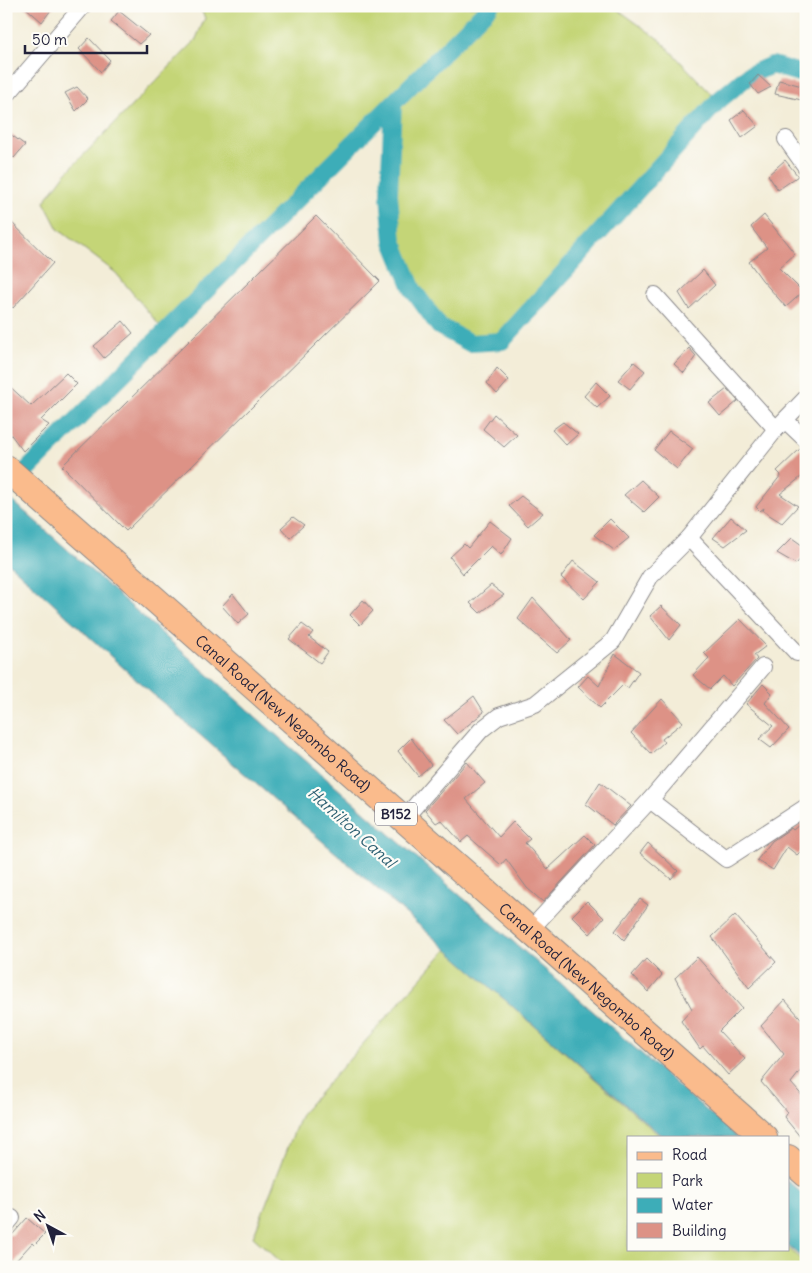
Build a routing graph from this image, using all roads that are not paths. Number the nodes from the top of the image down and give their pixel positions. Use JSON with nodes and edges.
{"nodes":[{"id":1,"x":83,"y":6,"type":"edge"},
{"id":2,"x":6,"y":96,"type":"edge"},
{"id":3,"x":786,"y":139,"type":"dead end"},
{"id":4,"x":806,"y":166,"type":"edge"},
{"id":5,"x":655,"y":295,"type":"dead end"},
{"id":6,"x":806,"y":398,"type":"edge"},
{"id":7,"x":781,"y":425,"type":"junction"},
{"id":8,"x":806,"y":440,"type":"edge"},
{"id":9,"x":6,"y":468,"type":"edge"},
{"id":10,"x":689,"y":538,"type":"junction"},
{"id":11,"x":797,"y":653,"type":"dead end"},
{"id":12,"x":763,"y":667,"type":"dead end"},
{"id":13,"x":650,"y":800,"type":"junction"},
{"id":14,"x":806,"y":807,"type":"edge"},
{"id":15,"x":403,"y":820,"type":"junction"},
{"id":16,"x":529,"y":931,"type":"junction"},
{"id":17,"x":763,"y":1136,"type":"edge"},
{"id":18,"x":790,"y":1160,"type":"edge"},
{"id":19,"x":806,"y":1174,"type":"edge"}],
"edges":[{"from":1,"to":2,"type":"street"},
{"from":3,"to":4,"type":"street"},
{"from":5,"to":7,"type":"street"},
{"from":6,"to":7,"type":"street"},
{"from":7,"to":8,"type":"street"},
{"from":7,"to":10,"type":"street"},
{"from":9,"to":15,"type":"main road","name":"Canal Road (New Negombo Road)","number":"B152"},
{"from":10,"to":11,"type":"street"},
{"from":10,"to":15,"type":"street"},
{"from":12,"to":13,"type":"street"},
{"from":13,"to":14,"type":"street"},
{"from":13,"to":16,"type":"street"},
{"from":15,"to":16,"type":"main road","name":"Canal Road (New Negombo Road)","number":"B152"},
{"from":16,"to":17,"type":"main road","name":"Canal Road (New Negombo Road)","number":"B152"},
{"from":18,"to":19,"type":"main road"}]}
